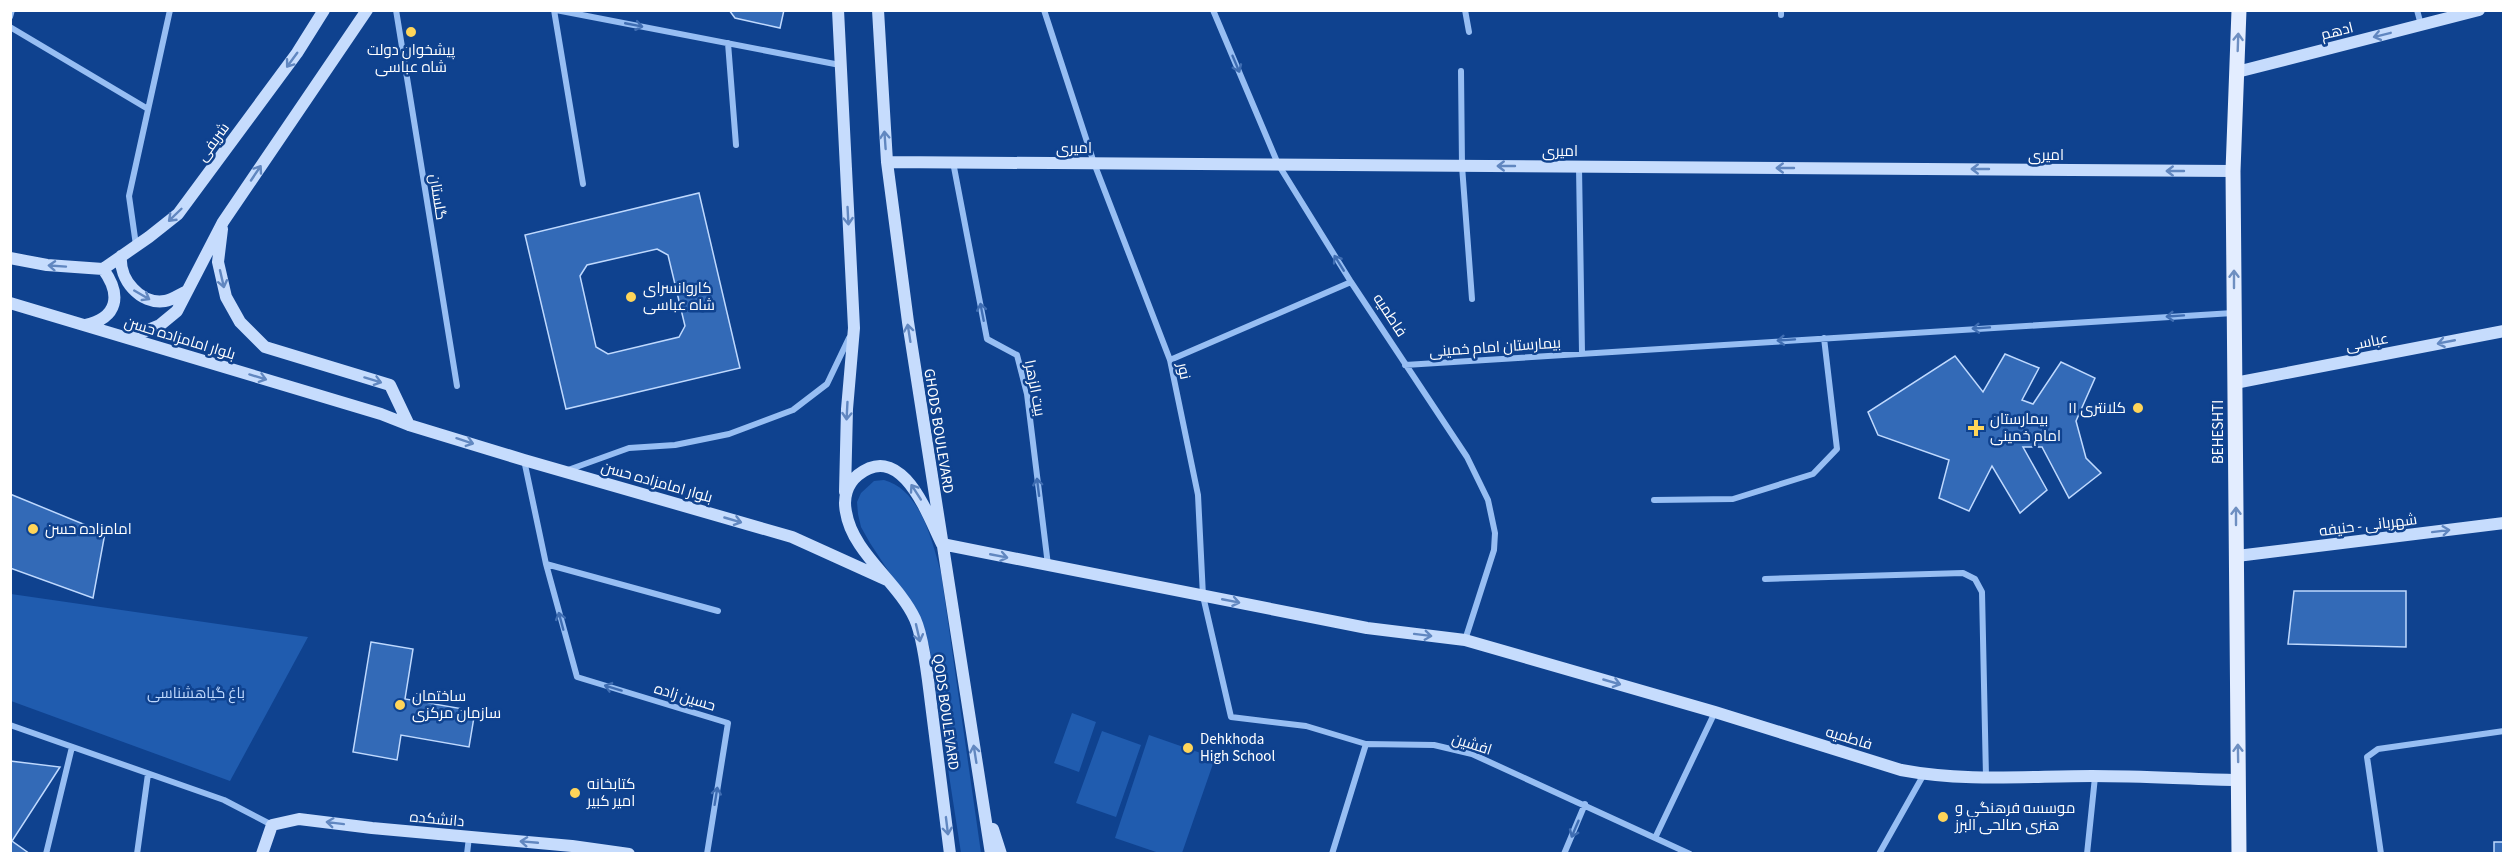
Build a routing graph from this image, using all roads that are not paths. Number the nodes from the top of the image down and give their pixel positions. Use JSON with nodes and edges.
{"nodes":[{"id":1,"x":170,"y":10,"type":"edge"},
{"id":2,"x":324,"y":10,"type":"edge"},
{"id":3,"x":367,"y":10,"type":"edge"},
{"id":4,"x":396,"y":10,"type":"edge"},
{"id":5,"x":555,"y":10,"type":"edge"},
{"id":6,"x":838,"y":10,"type":"edge"},
{"id":7,"x":878,"y":10,"type":"edge"},
{"id":8,"x":1044,"y":10,"type":"edge"},
{"id":9,"x":1213,"y":10,"type":"edge"},
{"id":10,"x":1465,"y":10,"type":"edge"},
{"id":11,"x":2239,"y":10,"type":"edge"},
{"id":12,"x":2417,"y":10,"type":"edge"},
{"id":13,"x":2479,"y":10,"type":"edge"},
{"id":14,"x":11,"y":11,"type":"edge"},
{"id":15,"x":10,"y":17,"type":"edge"},
{"id":16,"x":2421,"y":25,"type":"junction"},
{"id":17,"x":10,"y":27,"type":"edge"},
{"id":18,"x":1469,"y":32,"type":"dead end"},
{"id":19,"x":728,"y":44,"type":"junction"},
{"id":20,"x":840,"y":65,"type":"junction"},
{"id":21,"x":1461,"y":71,"type":"dead end"},
{"id":22,"x":2237,"y":72,"type":"junction"},
{"id":23,"x":148,"y":108,"type":"junction"},
{"id":24,"x":736,"y":145,"type":"dead end"},
{"id":25,"x":887,"y":162,"type":"junction"},
{"id":26,"x":953,"y":162,"type":"junction"},
{"id":27,"x":1094,"y":163,"type":"junction"},
{"id":28,"x":1278,"y":164,"type":"junction"},
{"id":29,"x":1462,"y":166,"type":"junction"},
{"id":30,"x":1579,"y":166,"type":"junction"},
{"id":31,"x":2233,"y":171,"type":"junction"},
{"id":32,"x":583,"y":184,"type":"dead end"},
{"id":33,"x":223,"y":222,"type":"junction"},
{"id":34,"x":136,"y":246,"type":"junction"},
{"id":35,"x":121,"y":256,"type":"junction"},
{"id":36,"x":10,"y":258,"type":"edge"},
{"id":37,"x":103,"y":269,"type":"junction"},
{"id":38,"x":1351,"y":282,"type":"junction"},
{"id":39,"x":187,"y":291,"type":"junction"},
{"id":40,"x":1472,"y":299,"type":"dead end"},
{"id":41,"x":10,"y":303,"type":"edge"},
{"id":42,"x":2234,"y":313,"type":"junction"},
{"id":43,"x":83,"y":326,"type":"junction"},
{"id":44,"x":854,"y":328,"type":"junction"},
{"id":45,"x":2504,"y":331,"type":"edge"},
{"id":46,"x":122,"y":336,"type":"junction"},
{"id":47,"x":1824,"y":338,"type":"junction"},
{"id":48,"x":1582,"y":353,"type":"junction"},
{"id":49,"x":1170,"y":360,"type":"junction"},
{"id":50,"x":1405,"y":365,"type":"junction"},
{"id":51,"x":2235,"y":383,"type":"junction"},
{"id":52,"x":457,"y":386,"type":"dead end"},
{"id":53,"x":409,"y":425,"type":"junction"},
{"id":54,"x":524,"y":460,"type":"junction"},
{"id":55,"x":565,"y":471,"type":"junction"},
{"id":56,"x":1654,"y":500,"type":"dead end"},
{"id":57,"x":845,"y":504,"type":"junction"},
{"id":58,"x":2504,"y":523,"type":"edge"},
{"id":59,"x":942,"y":544,"type":"junction"},
{"id":60,"x":2237,"y":556,"type":"junction"},
{"id":61,"x":546,"y":564,"type":"junction"},
{"id":62,"x":1048,"y":566,"type":"junction"},
{"id":63,"x":1765,"y":579,"type":"dead end"},
{"id":64,"x":890,"y":582,"type":"junction"},
{"id":65,"x":1203,"y":596,"type":"junction"},
{"id":66,"x":718,"y":611,"type":"dead end"},
{"id":67,"x":1464,"y":640,"type":"junction"},
{"id":68,"x":1715,"y":712,"type":"junction"},
{"id":69,"x":1231,"y":717,"type":"joint"},
{"id":70,"x":10,"y":725,"type":"edge"},
{"id":71,"x":2504,"y":731,"type":"edge"},
{"id":72,"x":1366,"y":744,"type":"junction"},
{"id":73,"x":72,"y":747,"type":"junction"},
{"id":74,"x":148,"y":774,"type":"junction"},
{"id":75,"x":1924,"y":774,"type":"junction"},
{"id":76,"x":2095,"y":776,"type":"junction"},
{"id":77,"x":1986,"y":778,"type":"junction"},
{"id":78,"x":2238,"y":780,"type":"junction"},
{"id":79,"x":981,"y":793,"type":"junction"},
{"id":80,"x":1585,"y":804,"type":"junction"},
{"id":81,"x":272,"y":825,"type":"junction"},
{"id":82,"x":469,"y":837,"type":"junction"},
{"id":83,"x":1655,"y":838,"type":"junction"},
{"id":84,"x":560,"y":849,"type":"edge"},
{"id":85,"x":1689,"y":853,"type":"edge"},
{"id":86,"x":46,"y":854,"type":"edge"},
{"id":87,"x":137,"y":854,"type":"edge"},
{"id":88,"x":262,"y":854,"type":"edge"},
{"id":89,"x":467,"y":854,"type":"edge"},
{"id":90,"x":629,"y":854,"type":"edge"},
{"id":91,"x":707,"y":854,"type":"edge"},
{"id":92,"x":950,"y":854,"type":"edge"},
{"id":93,"x":991,"y":854,"type":"edge"},
{"id":94,"x":1001,"y":854,"type":"edge"},
{"id":95,"x":1332,"y":854,"type":"edge"},
{"id":96,"x":1564,"y":854,"type":"edge"},
{"id":97,"x":1879,"y":854,"type":"edge"},
{"id":98,"x":2087,"y":854,"type":"edge"},
{"id":99,"x":2239,"y":854,"type":"edge"},
{"id":100,"x":2381,"y":854,"type":"edge"}],
"edges":[{"from":1,"to":23,"type":"street"},
{"from":2,"to":34,"type":"main road","name":"شریفی","one_way":true},
{"from":33,"to":3,"type":"main road","one_way":true},
{"from":4,"to":52,"type":"street","name":"گلستان"},
{"from":5,"to":19,"type":"street","one_way":true},
{"from":5,"to":32,"type":"street"},
{"from":6,"to":20,"type":"main road"},
{"from":25,"to":7,"type":"main road","name":"GHODS BOULEVARD","one_way":true},
{"from":8,"to":27,"type":"street","name":"نور"},
{"from":9,"to":28,"type":"street","name":"فاطمیه","one_way":true},
{"from":10,"to":18,"type":"street"},
{"from":22,"to":11,"type":"main road","name":"BEHESHTI","one_way":true},
{"from":12,"to":16,"type":"street"},
{"from":13,"to":16,"type":"main road","name":"ادهم"},
{"from":14,"to":15,"type":"street"},
{"from":16,"to":22,"type":"main road","name":"ادهم","one_way":true},
{"from":17,"to":23,"type":"street"},
{"from":19,"to":20,"type":"street"},
{"from":19,"to":24,"type":"street"},
{"from":20,"to":44,"type":"main road","name":"QODS BOULEVARD","one_way":true},
{"from":21,"to":29,"type":"street"},
{"from":22,"to":31,"type":"main road","name":"BEHESHTI"},
{"from":23,"to":34,"type":"street"},
{"from":25,"to":26,"type":"main road","name":"امیری"},
{"from":59,"to":25,"type":"main road","name":"GHODS BOULEVARD","one_way":true},
{"from":26,"to":27,"type":"main road","name":"امیری"},
{"from":62,"to":26,"type":"street","name":"بیت الزهرا","one_way":true},
{"from":27,"to":28,"type":"main road","name":"امیری"},
{"from":27,"to":49,"type":"street","name":"نور"},
{"from":28,"to":29,"type":"main road","name":"امیری"},
{"from":38,"to":28,"type":"street","name":"فاطمیه","one_way":true},
{"from":30,"to":29,"type":"main road","name":"امیری","one_way":true},
{"from":29,"to":40,"type":"street"},
{"from":31,"to":30,"type":"main road","name":"امیری","one_way":true},
{"from":30,"to":48,"type":"street"},
{"from":42,"to":31,"type":"main road","name":"BEHESHTI","one_way":true},
{"from":33,"to":39,"type":"main road"},
{"from":33,"to":53,"type":"main road","name":"بلوار امامزاده حسن","one_way":true},
{"from":34,"to":35,"type":"main road","name":"شریفی"},
{"from":35,"to":37,"type":"main road","name":"شریفی"},
{"from":35,"to":39,"type":"main road","one_way":true},
{"from":37,"to":36,"type":"main road","one_way":true},
{"from":37,"to":43,"type":"main road"},
{"from":38,"to":49,"type":"street"},
{"from":38,"to":50,"type":"street","name":"فاطمیه"},
{"from":39,"to":46,"type":"main road"},
{"from":41,"to":43,"type":"main road","name":"بلوار امامزاده حسن"},
{"from":42,"to":47,"type":"street","name":"بیمارستان امام خمینی","one_way":true},
{"from":42,"to":51,"type":"main road","name":"BEHESHTI"},
{"from":43,"to":46,"type":"main road","name":"بلوار امامزاده حسن"},
{"from":44,"to":55,"type":"street"},
{"from":44,"to":57,"type":"main road","name":"QODS BOULEVARD","one_way":true},
{"from":45,"to":51,"type":"main road","name":"عباسی","one_way":true},
{"from":46,"to":53,"type":"main road","name":"بلوار امامزاده حسن","one_way":true},
{"from":47,"to":48,"type":"street","name":"بیمارستان امام خمینی","one_way":true},
{"from":47,"to":56,"type":"street"},
{"from":48,"to":50,"type":"street","name":"بیمارستان امام خمینی"},
{"from":49,"to":65,"type":"street","name":"نور"},
{"from":50,"to":67,"type":"street","name":"فاطمیه"},
{"from":60,"to":51,"type":"main road","name":"BEHESHTI","one_way":true},
{"from":53,"to":54,"type":"main road","name":"بلوار امامزاده حسن","one_way":true},
{"from":54,"to":55,"type":"main road","name":"بلوار امامزاده حسن"},
{"from":54,"to":61,"type":"street"},
{"from":55,"to":64,"type":"main road","name":"بلوار امامزاده حسن","one_way":true},
{"from":59,"to":57,"type":"main road","one_way":true},
{"from":57,"to":64,"type":"main road","name":"QODS BOULEVARD"},
{"from":60,"to":58,"type":"main road","name":"شهربانی - حنیفه","one_way":true},
{"from":59,"to":62,"type":"main road","name":"فاطمیه","one_way":true},
{"from":79,"to":59,"type":"main road","name":"GHODS BOULEVARD","one_way":true},
{"from":78,"to":60,"type":"main road","name":"BEHESHTI","one_way":true},
{"from":61,"to":66,"type":"street"},
{"from":91,"to":61,"type":"street","name":"حسین زاده","one_way":true},
{"from":62,"to":65,"type":"main road","name":"فاطمیه"},
{"from":63,"to":77,"type":"street"},
{"from":64,"to":92,"type":"main road","name":"QODS BOULEVARD","one_way":true},
{"from":65,"to":67,"type":"main road","name":"فاطمیه","one_way":true},
{"from":65,"to":69,"type":"street","name":"نور"},
{"from":67,"to":68,"type":"main road","name":"فاطمیه","one_way":true},
{"from":68,"to":75,"type":"main road","name":"فاطمیه"},
{"from":68,"to":83,"type":"street"},
{"from":69,"to":72,"type":"street","name":"افشین"},
{"from":70,"to":73,"type":"street"},
{"from":71,"to":100,"type":"street"},
{"from":72,"to":80,"type":"street","name":"افشین"},
{"from":72,"to":95,"type":"street"},
{"from":73,"to":74,"type":"street"},
{"from":73,"to":86,"type":"street"},
{"from":74,"to":81,"type":"street"},
{"from":74,"to":87,"type":"street"},
{"from":75,"to":77,"type":"main road","name":"فاطمیه"},
{"from":75,"to":97,"type":"street"},
{"from":76,"to":77,"type":"main road","name":"فاطمیه"},
{"from":76,"to":78,"type":"main road","name":"فاطمیه"},
{"from":76,"to":98,"type":"street"},
{"from":78,"to":99,"type":"main road","name":"BEHESHTI"},
{"from":79,"to":93,"type":"main road","name":"GHODS BOULEVARD"},
{"from":79,"to":94,"type":"main road"},
{"from":80,"to":83,"type":"street","name":"افشین"},
{"from":80,"to":96,"type":"street","one_way":true},
{"from":82,"to":81,"type":"main road","name":"دانشکده","one_way":true},
{"from":81,"to":88,"type":"main road"},
{"from":84,"to":82,"type":"main road","name":"دانشکده","one_way":true},
{"from":82,"to":89,"type":"street"},
{"from":83,"to":85,"type":"street","name":"افشین"},
{"from":84,"to":90,"type":"main road","name":"دانشکده"}]}
